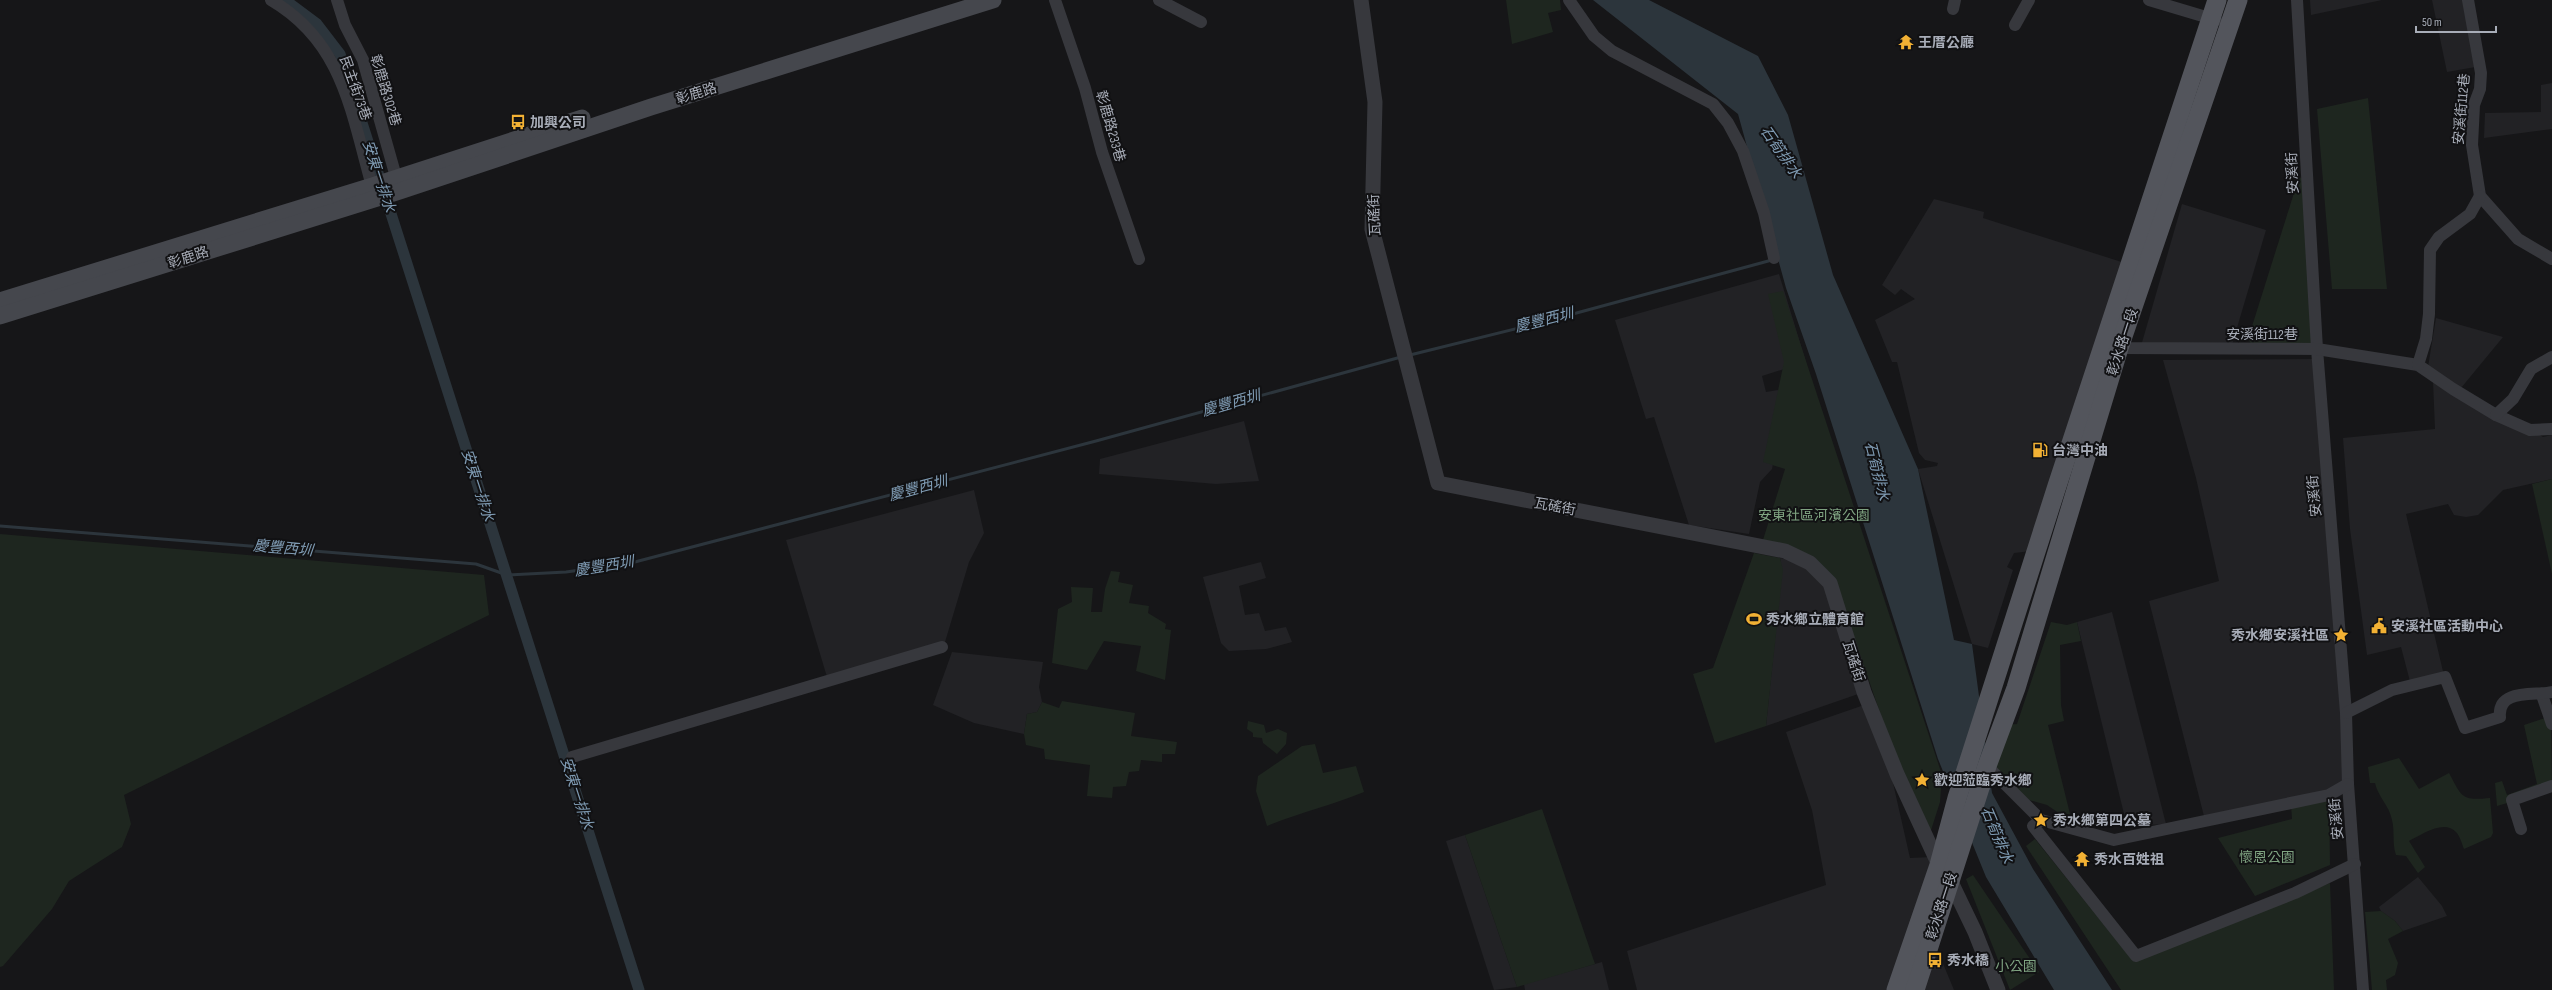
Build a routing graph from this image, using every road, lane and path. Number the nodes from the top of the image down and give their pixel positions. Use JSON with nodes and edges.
{"nodes":[{"id":1,"x":271,"y":0,"type":"edge"},
{"id":2,"x":337,"y":0,"type":"edge"},
{"id":3,"x":958,"y":0,"type":"edge"},
{"id":4,"x":993,"y":0,"type":"edge"},
{"id":5,"x":1055,"y":0,"type":"edge"},
{"id":6,"x":1159,"y":0,"type":"edge"},
{"id":7,"x":1361,"y":0,"type":"edge"},
{"id":8,"x":1568,"y":0,"type":"edge"},
{"id":9,"x":2029,"y":0,"type":"edge"},
{"id":10,"x":2149,"y":0,"type":"edge"},
{"id":11,"x":2217,"y":0,"type":"edge"},
{"id":12,"x":2238,"y":0,"type":"edge"},
{"id":13,"x":2297,"y":0,"type":"edge"},
{"id":14,"x":2468,"y":0,"type":"edge"},
{"id":15,"x":2211,"y":20,"type":"junction"},
{"id":16,"x":1201,"y":22,"type":"dead end"},
{"id":17,"x":2231,"y":22,"type":"junction"},
{"id":18,"x":2015,"y":26,"type":"dead end"},
{"id":19,"x":649,"y":102,"type":"junction"},
{"id":20,"x":398,"y":184,"type":"junction"},
{"id":21,"x":375,"y":192,"type":"junction"},
{"id":22,"x":2480,"y":196,"type":"junction"},
{"id":23,"x":1774,"y":258,"type":"dead end"},
{"id":24,"x":1140,"y":259,"type":"dead end"},
{"id":25,"x":2552,"y":259,"type":"edge"},
{"id":26,"x":148,"y":262,"type":"junction"},
{"id":27,"x":0,"y":301,"type":"edge"},
{"id":28,"x":0,"y":316,"type":"edge"},
{"id":29,"x":2112,"y":345,"type":"junction"},
{"id":30,"x":2317,"y":349,"type":"junction"},
{"id":31,"x":2552,"y":357,"type":"edge"},
{"id":32,"x":2418,"y":364,"type":"junction"},
{"id":33,"x":2496,"y":415,"type":"junction"},
{"id":34,"x":2552,"y":429,"type":"edge"},
{"id":35,"x":942,"y":647,"type":"dead end"},
{"id":36,"x":2547,"y":693,"type":"edge"},
{"id":37,"x":2346,"y":713,"type":"junction"},
{"id":38,"x":2552,"y":724,"type":"edge"},
{"id":39,"x":572,"y":757,"type":"dead end"},
{"id":40,"x":1986,"y":766,"type":"junction"},
{"id":41,"x":2348,"y":784,"type":"junction"},
{"id":42,"x":2552,"y":786,"type":"edge"},
{"id":43,"x":2041,"y":820,"type":"junction"},
{"id":44,"x":2521,"y":829,"type":"dead end"},
{"id":45,"x":2355,"y":864,"type":"junction"},
{"id":46,"x":1939,"y":865,"type":"junction"},
{"id":47,"x":1950,"y":880,"type":"junction"},
{"id":48,"x":1896,"y":990,"type":"edge"},
{"id":49,"x":1915,"y":990,"type":"edge"},
{"id":50,"x":1998,"y":990,"type":"edge"},
{"id":51,"x":2363,"y":990,"type":"edge"}],
"edges":[{"from":1,"to":21,"type":"street","name":"民主街73巷"},
{"from":2,"to":20,"type":"street","name":"彰鹿路302巷"},
{"from":3,"to":19,"type":"main road","name":"彰鹿路"},
{"from":4,"to":19,"type":"main road","name":"彰鹿路"},
{"from":5,"to":24,"type":"street","name":"彰鹿路233巷"},
{"from":6,"to":16,"type":"street"},
{"from":7,"to":46,"type":"street","name":"瓦磘街"},
{"from":8,"to":23,"type":"street"},
{"from":9,"to":18,"type":"street"},
{"from":10,"to":15,"type":"street"},
{"from":11,"to":15,"type":"main road","name":"彰水路一段"},
{"from":12,"to":17,"type":"main road","name":"彰水路一段"},
{"from":13,"to":30,"type":"street","name":"安溪街"},
{"from":14,"to":22,"type":"street","name":"安溪街112巷"},
{"from":15,"to":17,"type":"street"},
{"from":15,"to":29,"type":"main road","name":"彰水路一段"},
{"from":17,"to":29,"type":"main road","name":"彰水路一段"},
{"from":19,"to":20,"type":"main road","name":"彰鹿路"},
{"from":20,"to":21,"type":"main road","name":"彰鹿路"},
{"from":21,"to":26,"type":"main road","name":"彰鹿路"},
{"from":22,"to":25,"type":"street"},
{"from":22,"to":32,"type":"street"},
{"from":26,"to":27,"type":"main road","name":"彰鹿路"},
{"from":26,"to":28,"type":"main road","name":"彰鹿路"},
{"from":29,"to":30,"type":"street","name":"安溪街112巷"},
{"from":29,"to":40,"type":"main road","name":"彰水路一段"},
{"from":29,"to":46,"type":"main road","name":"彰水路一段"},
{"from":30,"to":32,"type":"street","name":"安溪街112巷"},
{"from":30,"to":37,"type":"street","name":"安溪街"},
{"from":31,"to":33,"type":"street"},
{"from":32,"to":33,"type":"street","name":"安溪街112巷"},
{"from":33,"to":34,"type":"street","name":"安溪街112巷"},
{"from":35,"to":39,"type":"street"},
{"from":36,"to":37,"type":"street"},
{"from":36,"to":38,"type":"street"},
{"from":37,"to":41,"type":"street","name":"安溪街"},
{"from":40,"to":43,"type":"street"},
{"from":40,"to":47,"type":"main road","name":"彰水路一段"},
{"from":41,"to":43,"type":"street"},
{"from":41,"to":45,"type":"street","name":"安溪街"},
{"from":42,"to":44,"type":"street"},
{"from":43,"to":45,"type":"street"},
{"from":45,"to":51,"type":"street","name":"安溪街"},
{"from":46,"to":47,"type":"street","name":"瓦磘街"},
{"from":46,"to":48,"type":"main road","name":"彰水路一段"},
{"from":47,"to":49,"type":"main road","name":"彰水路一段"},
{"from":47,"to":50,"type":"street","name":"瓦磘街"}]}
